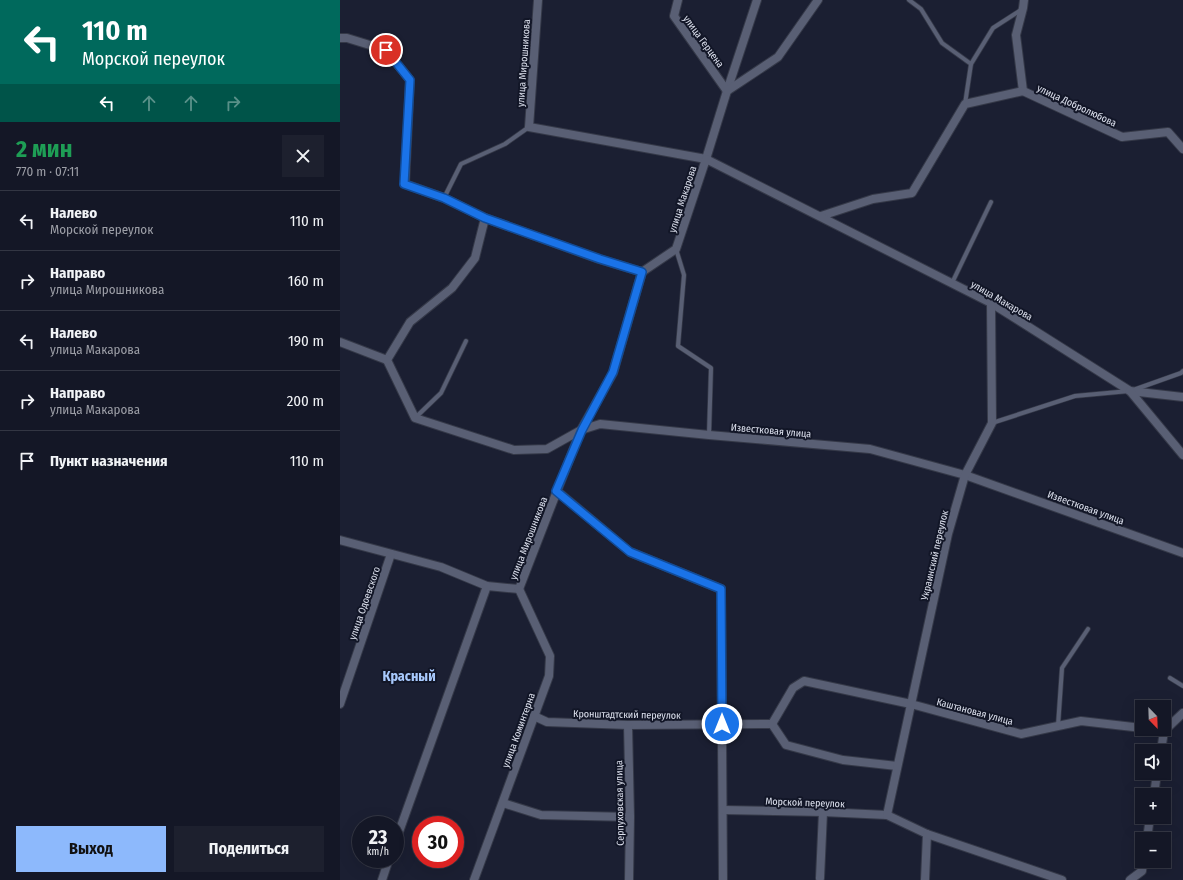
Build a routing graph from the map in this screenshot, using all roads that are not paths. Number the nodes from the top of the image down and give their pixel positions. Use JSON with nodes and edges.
{"nodes":[{"id":1,"x":538,"y":0,"type":"edge"},
{"id":2,"x":678,"y":0,"type":"edge"},
{"id":3,"x":757,"y":0,"type":"edge"},
{"id":4,"x":818,"y":0,"type":"edge"},
{"id":5,"x":909,"y":0,"type":"edge"},
{"id":6,"x":1024,"y":4,"type":"edge"},
{"id":7,"x":340,"y":38,"type":"edge"},
{"id":8,"x":971,"y":64,"type":"junction"},
{"id":9,"x":727,"y":91,"type":"junction"},
{"id":10,"x":1023,"y":91,"type":"junction"},
{"id":11,"x":965,"y":104,"type":"junction"},
{"id":12,"x":529,"y":127,"type":"junction"},
{"id":13,"x":1183,"y":149,"type":"edge"},
{"id":14,"x":706,"y":159,"type":"junction"},
{"id":15,"x":444,"y":198,"type":"junction"},
{"id":16,"x":991,"y":202,"type":"dead end"},
{"id":17,"x":821,"y":216,"type":"junction"},
{"id":18,"x":485,"y":218,"type":"junction"},
{"id":19,"x":676,"y":249,"type":"junction"},
{"id":20,"x":642,"y":272,"type":"junction"},
{"id":21,"x":952,"y":283,"type":"junction"},
{"id":22,"x":991,"y":303,"type":"junction"},
{"id":23,"x":466,"y":340,"type":"dead end"},
{"id":24,"x":340,"y":342,"type":"edge"},
{"id":25,"x":388,"y":360,"type":"junction"},
{"id":26,"x":1183,"y":371,"type":"edge"},
{"id":27,"x":1130,"y":391,"type":"junction"},
{"id":28,"x":1183,"y":398,"type":"edge"},
{"id":29,"x":415,"y":418,"type":"junction"},
{"id":30,"x":992,"y":423,"type":"junction"},
{"id":31,"x":582,"y":430,"type":"junction"},
{"id":32,"x":710,"y":435,"type":"junction"},
{"id":33,"x":1183,"y":455,"type":"edge"},
{"id":34,"x":965,"y":474,"type":"junction"},
{"id":35,"x":556,"y":491,"type":"junction"},
{"id":36,"x":340,"y":540,"type":"edge"},
{"id":37,"x":1183,"y":553,"type":"edge"},
{"id":38,"x":391,"y":554,"type":"junction"},
{"id":39,"x":488,"y":586,"type":"junction"},
{"id":40,"x":519,"y":589,"type":"junction"},
{"id":41,"x":1088,"y":629,"type":"dead end"},
{"id":42,"x":1170,"y":678,"type":"dead end"},
{"id":43,"x":1183,"y":686,"type":"edge"},
{"id":44,"x":340,"y":704,"type":"edge"},
{"id":45,"x":911,"y":704,"type":"junction"},
{"id":46,"x":1183,"y":713,"type":"edge"},
{"id":47,"x":534,"y":716,"type":"junction"},
{"id":48,"x":722,"y":724,"type":"junction"},
{"id":49,"x":772,"y":724,"type":"junction"},
{"id":50,"x":1171,"y":724,"type":"edge"},
{"id":51,"x":628,"y":725,"type":"junction"},
{"id":52,"x":1058,"y":726,"type":"junction"},
{"id":53,"x":1135,"y":727,"type":"edge"},
{"id":54,"x":897,"y":766,"type":"junction"},
{"id":55,"x":503,"y":803,"type":"junction"},
{"id":56,"x":723,"y":810,"type":"junction"},
{"id":57,"x":823,"y":812,"type":"junction"},
{"id":58,"x":887,"y":815,"type":"junction"},
{"id":59,"x":630,"y":817,"type":"junction"},
{"id":60,"x":404,"y":818,"type":"edge"},
{"id":61,"x":927,"y":834,"type":"junction"},
{"id":62,"x":386,"y":868,"type":"edge"},
{"id":63,"x":1142,"y":868,"type":"edge"},
{"id":64,"x":820,"y":878,"type":"dead end"},
{"id":65,"x":382,"y":880,"type":"edge"},
{"id":66,"x":474,"y":880,"type":"edge"},
{"id":67,"x":629,"y":880,"type":"edge"},
{"id":68,"x":723,"y":880,"type":"edge"},
{"id":69,"x":925,"y":880,"type":"edge"},
{"id":70,"x":1062,"y":880,"type":"edge"},
{"id":71,"x":1130,"y":880,"type":"edge"}],
"edges":[{"from":1,"to":12,"type":"street","name":"улица Мирошникова"},
{"from":2,"to":9,"type":"street","name":"улица Герцена"},
{"from":3,"to":9,"type":"street"},
{"from":4,"to":9,"type":"street"},
{"from":5,"to":8,"type":"lane"},
{"from":6,"to":8,"type":"lane"},
{"from":6,"to":10,"type":"street","name":"улица Добролюбова"},
{"from":7,"to":15,"type":"street"},
{"from":8,"to":11,"type":"lane"},
{"from":9,"to":14,"type":"street"},
{"from":10,"to":11,"type":"street"},
{"from":10,"to":13,"type":"street","name":"улица Добролюбова"},
{"from":11,"to":17,"type":"street"},
{"from":12,"to":14,"type":"street"},
{"from":12,"to":15,"type":"lane"},
{"from":14,"to":17,"type":"street","name":"улица Макарова"},
{"from":14,"to":19,"type":"street","name":"улица Макарова"},
{"from":15,"to":18,"type":"street"},
{"from":16,"to":21,"type":"lane"},
{"from":17,"to":21,"type":"street","name":"улица Макарова"},
{"from":18,"to":20,"type":"street"},
{"from":18,"to":25,"type":"street"},
{"from":19,"to":20,"type":"street"},
{"from":19,"to":32,"type":"lane"},
{"from":20,"to":31,"type":"street","name":"улица Мирошникова"},
{"from":21,"to":22,"type":"street","name":"улица Макарова"},
{"from":22,"to":27,"type":"street","name":"улица Макарова"},
{"from":22,"to":30,"type":"street","name":"Украинский переулок"},
{"from":23,"to":29,"type":"lane"},
{"from":24,"to":25,"type":"street"},
{"from":25,"to":29,"type":"street"},
{"from":26,"to":27,"type":"lane"},
{"from":27,"to":28,"type":"street","name":"улица Макарова"},
{"from":27,"to":30,"type":"lane"},
{"from":27,"to":33,"type":"street"},
{"from":29,"to":31,"type":"street","name":"Известковая улица"},
{"from":30,"to":34,"type":"street","name":"Украинский переулок"},
{"from":31,"to":32,"type":"street","name":"Известковая улица"},
{"from":31,"to":35,"type":"street","name":"улица Мирошникова"},
{"from":32,"to":34,"type":"street","name":"Известковая улица"},
{"from":34,"to":37,"type":"street","name":"Известковая улица"},
{"from":34,"to":45,"type":"street","name":"Украинский переулок"},
{"from":35,"to":40,"type":"street","name":"улица Мирошникова"},
{"from":35,"to":48,"type":"street"},
{"from":36,"to":38,"type":"street"},
{"from":38,"to":39,"type":"street"},
{"from":38,"to":44,"type":"street","name":"улица Одоевского"},
{"from":39,"to":40,"type":"street"},
{"from":39,"to":60,"type":"street"},
{"from":40,"to":47,"type":"street","name":"улица Коминтерна"},
{"from":41,"to":52,"type":"lane"},
{"from":42,"to":43,"type":"lane"},
{"from":45,"to":49,"type":"street","name":"Каштановая улица"},
{"from":45,"to":52,"type":"street","name":"Каштановая улица"},
{"from":45,"to":54,"type":"street","name":"Украинский переулок"},
{"from":46,"to":50,"type":"street"},
{"from":47,"to":51,"type":"street","name":"Кронштадтский переулок"},
{"from":47,"to":55,"type":"street","name":"улица Коминтерна"},
{"from":48,"to":49,"type":"street"},
{"from":48,"to":51,"type":"street","name":"Кронштадтский переулок"},
{"from":48,"to":56,"type":"street"},
{"from":49,"to":54,"type":"street"},
{"from":51,"to":59,"type":"street","name":"Серпуховская улица"},
{"from":52,"to":53,"type":"street","name":"Каштановая улица"},
{"from":54,"to":58,"type":"street","name":"Украинский переулок"},
{"from":55,"to":59,"type":"street"},
{"from":55,"to":66,"type":"street","name":"улица Коминтерна"},
{"from":56,"to":57,"type":"street","name":"Морской переулок"},
{"from":56,"to":68,"type":"street"},
{"from":57,"to":58,"type":"street","name":"Морской переулок"},
{"from":57,"to":64,"type":"street"},
{"from":58,"to":61,"type":"street"},
{"from":59,"to":67,"type":"street","name":"Серпуховская улица"},
{"from":61,"to":69,"type":"street"},
{"from":61,"to":70,"type":"street"},
{"from":62,"to":65,"type":"street"},
{"from":63,"to":71,"type":"street"}]}
